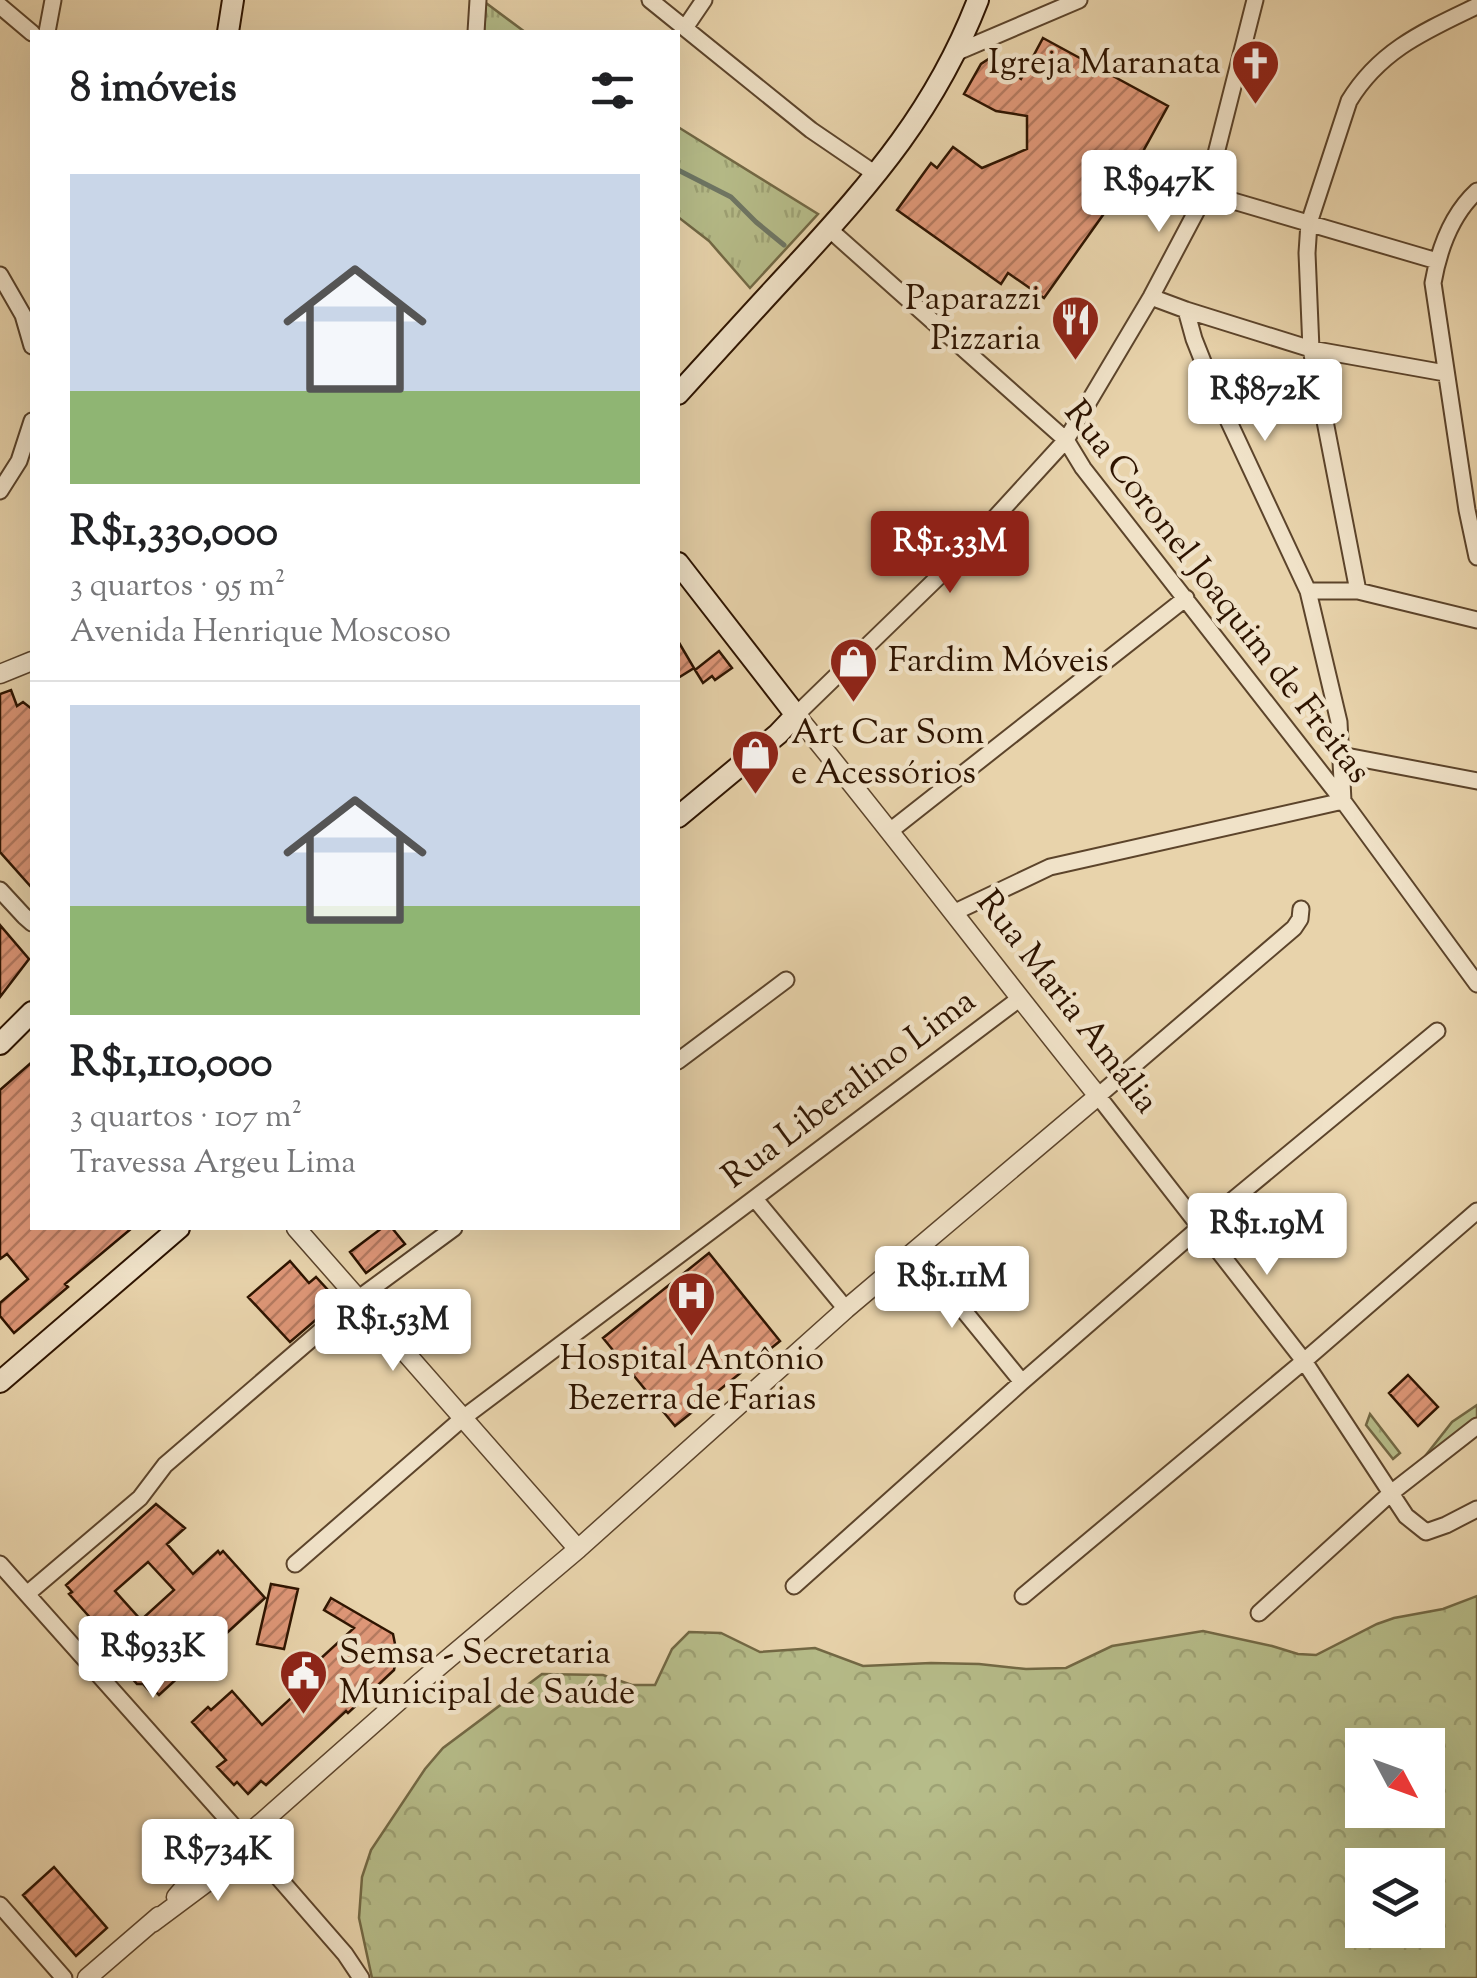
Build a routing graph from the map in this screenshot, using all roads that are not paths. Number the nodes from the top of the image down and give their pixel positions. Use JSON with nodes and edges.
{"nodes":[{"id":1,"x":53,"y":0,"type":"edge"},
{"id":2,"x":233,"y":0,"type":"edge"},
{"id":3,"x":478,"y":0,"type":"edge"},
{"id":4,"x":650,"y":0,"type":"edge"},
{"id":5,"x":704,"y":0,"type":"edge"},
{"id":6,"x":978,"y":0,"type":"edge"},
{"id":7,"x":1079,"y":0,"type":"edge"},
{"id":8,"x":1254,"y":0,"type":"edge"},
{"id":9,"x":0,"y":6,"type":"edge"},
{"id":10,"x":1477,"y":6,"type":"edge"},
{"id":11,"x":685,"y":28,"type":"junction"},
{"id":12,"x":47,"y":30,"type":"edge"},
{"id":13,"x":228,"y":30,"type":"edge"},
{"id":14,"x":476,"y":30,"type":"edge"},
{"id":15,"x":30,"y":31,"type":"edge"},
{"id":16,"x":955,"y":52,"type":"junction"},
{"id":17,"x":877,"y":175,"type":"junction"},
{"id":18,"x":1477,"y":191,"type":"edge"},
{"id":19,"x":1206,"y":192,"type":"junction"},
{"id":20,"x":1309,"y":223,"type":"junction"},
{"id":21,"x":829,"y":229,"type":"junction"},
{"id":22,"x":1437,"y":262,"type":"junction"},
{"id":23,"x":0,"y":275,"type":"edge"},
{"id":24,"x":1151,"y":297,"type":"junction"},
{"id":25,"x":1186,"y":310,"type":"junction"},
{"id":26,"x":30,"y":339,"type":"edge"},
{"id":27,"x":1311,"y":349,"type":"junction"},
{"id":28,"x":1445,"y":373,"type":"junction"},
{"id":29,"x":680,"y":392,"type":"edge"},
{"id":30,"x":30,"y":427,"type":"edge"},
{"id":31,"x":1066,"y":440,"type":"junction"},
{"id":32,"x":0,"y":491,"type":"edge"},
{"id":33,"x":1477,"y":557,"type":"edge"},
{"id":34,"x":680,"y":566,"type":"edge"},
{"id":35,"x":1308,"y":591,"type":"junction"},
{"id":36,"x":1358,"y":591,"type":"junction"},
{"id":37,"x":1186,"y":598,"type":"junction"},
{"id":38,"x":1477,"y":620,"type":"edge"},
{"id":39,"x":30,"y":662,"type":"edge"},
{"id":40,"x":0,"y":674,"type":"edge"},
{"id":41,"x":796,"y":715,"type":"junction"},
{"id":42,"x":1342,"y":754,"type":"junction"},
{"id":43,"x":1477,"y":781,"type":"edge"},
{"id":44,"x":1343,"y":802,"type":"junction"},
{"id":45,"x":680,"y":815,"type":"edge"},
{"id":46,"x":890,"y":831,"type":"junction"},
{"id":47,"x":0,"y":890,"type":"edge"},
{"id":48,"x":1301,"y":910,"type":"dead end"},
{"id":49,"x":954,"y":913,"type":"junction"},
{"id":50,"x":30,"y":920,"type":"edge"},
{"id":51,"x":786,"y":980,"type":"dead end"},
{"id":52,"x":1477,"y":984,"type":"edge"},
{"id":53,"x":1020,"y":1000,"type":"junction"},
{"id":54,"x":30,"y":1017,"type":"edge"},
{"id":55,"x":1437,"y":1031,"type":"dead end"},
{"id":56,"x":5,"y":1039,"type":"edge"},
{"id":57,"x":680,"y":1060,"type":"edge"},
{"id":58,"x":1098,"y":1096,"type":"junction"},
{"id":59,"x":755,"y":1199,"type":"junction"},
{"id":60,"x":1477,"y":1211,"type":"edge"},
{"id":61,"x":1200,"y":1228,"type":"junction"},
{"id":62,"x":177,"y":1230,"type":"edge"},
{"id":63,"x":298,"y":1230,"type":"edge"},
{"id":64,"x":451,"y":1230,"type":"edge"},
{"id":65,"x":916,"y":1252,"type":"junction"},
{"id":66,"x":360,"y":1298,"type":"junction"},
{"id":67,"x":846,"y":1310,"type":"junction"},
{"id":68,"x":1304,"y":1361,"type":"junction"},
{"id":69,"x":0,"y":1382,"type":"edge"},
{"id":70,"x":1022,"y":1382,"type":"junction"},
{"id":71,"x":463,"y":1418,"type":"junction"},
{"id":72,"x":1477,"y":1426,"type":"edge"},
{"id":73,"x":1390,"y":1493,"type":"junction"},
{"id":74,"x":1477,"y":1508,"type":"edge"},
{"id":75,"x":578,"y":1549,"type":"junction"},
{"id":76,"x":0,"y":1564,"type":"edge"},
{"id":77,"x":295,"y":1564,"type":"dead end"},
{"id":78,"x":794,"y":1586,"type":"dead end"},
{"id":79,"x":27,"y":1594,"type":"junction"},
{"id":80,"x":1023,"y":1596,"type":"dead end"},
{"id":81,"x":1259,"y":1613,"type":"dead end"},
{"id":82,"x":244,"y":1838,"type":"junction"},
{"id":83,"x":0,"y":1905,"type":"edge"},
{"id":84,"x":64,"y":1978,"type":"edge"},
{"id":85,"x":88,"y":1978,"type":"edge"},
{"id":86,"x":361,"y":1978,"type":"edge"}],
"edges":[{"from":1,"to":12,"type":"street"},
{"from":2,"to":13,"type":"main road"},
{"from":3,"to":14,"type":"street"},
{"from":4,"to":11,"type":"street"},
{"from":5,"to":11,"type":"street"},
{"from":6,"to":16,"type":"main road"},
{"from":7,"to":16,"type":"street"},
{"from":8,"to":19,"type":"street"},
{"from":9,"to":15,"type":"street"},
{"from":10,"to":20,"type":"street"},
{"from":11,"to":17,"type":"street"},
{"from":16,"to":17,"type":"main road"},
{"from":17,"to":21,"type":"main road"},
{"from":18,"to":22,"type":"street"},
{"from":19,"to":20,"type":"street"},
{"from":19,"to":24,"type":"street"},
{"from":20,"to":22,"type":"street"},
{"from":20,"to":27,"type":"street"},
{"from":21,"to":29,"type":"main road"},
{"from":21,"to":31,"type":"street","name":"Rua Coronel Joaquim de Freitas"},
{"from":22,"to":28,"type":"street"},
{"from":23,"to":26,"type":"street"},
{"from":24,"to":25,"type":"street"},
{"from":24,"to":31,"type":"street"},
{"from":25,"to":27,"type":"street"},
{"from":25,"to":35,"type":"street"},
{"from":27,"to":28,"type":"street"},
{"from":27,"to":36,"type":"street"},
{"from":28,"to":33,"type":"street"},
{"from":30,"to":32,"type":"street"},
{"from":31,"to":37,"type":"street","name":"Rua Coronel Joaquim de Freitas"},
{"from":31,"to":41,"type":"street"},
{"from":34,"to":41,"type":"main road","name":"Rua Maria Amália"},
{"from":35,"to":36,"type":"street"},
{"from":35,"to":42,"type":"street"},
{"from":36,"to":38,"type":"street"},
{"from":37,"to":44,"type":"street","name":"Rua Coronel Joaquim de Freitas"},
{"from":37,"to":46,"type":"street"},
{"from":39,"to":40,"type":"street"},
{"from":41,"to":45,"type":"main road"},
{"from":41,"to":46,"type":"street","name":"Rua Maria Amália"},
{"from":42,"to":43,"type":"street"},
{"from":42,"to":44,"type":"street"},
{"from":44,"to":49,"type":"street"},
{"from":44,"to":52,"type":"street","name":"Rua Coronel Joaquim de Freitas"},
{"from":46,"to":49,"type":"street","name":"Rua Maria Amália"},
{"from":47,"to":50,"type":"street"},
{"from":48,"to":58,"type":"street"},
{"from":49,"to":53,"type":"street","name":"Rua Maria Amália"},
{"from":51,"to":57,"type":"street"},
{"from":53,"to":58,"type":"street","name":"Rua Maria Amália"},
{"from":53,"to":59,"type":"street","name":"Rua Liberalino Lima"},
{"from":54,"to":56,"type":"main road"},
{"from":55,"to":61,"type":"street"},
{"from":58,"to":61,"type":"street","name":"Rua Maria Amália"},
{"from":58,"to":65,"type":"street"},
{"from":59,"to":67,"type":"street"},
{"from":59,"to":71,"type":"street","name":"Rua Liberalino Lima"},
{"from":60,"to":68,"type":"street"},
{"from":61,"to":68,"type":"street","name":"Rua Maria Amália"},
{"from":61,"to":70,"type":"street"},
{"from":62,"to":69,"type":"main road"},
{"from":63,"to":66,"type":"street"},
{"from":64,"to":66,"type":"street"},
{"from":65,"to":67,"type":"street"},
{"from":65,"to":70,"type":"street"},
{"from":66,"to":71,"type":"street"},
{"from":66,"to":79,"type":"street"},
{"from":67,"to":75,"type":"street"},
{"from":68,"to":73,"type":"street","name":"Rua Maria Amália"},
{"from":68,"to":80,"type":"street"},
{"from":70,"to":78,"type":"street"},
{"from":71,"to":75,"type":"street"},
{"from":71,"to":77,"type":"street","name":"Rua Liberalino Lima"},
{"from":72,"to":73,"type":"street"},
{"from":73,"to":74,"type":"street","name":"Rua Maria Amália"},
{"from":73,"to":81,"type":"street"},
{"from":75,"to":82,"type":"street"},
{"from":76,"to":79,"type":"street"},
{"from":79,"to":82,"type":"street"},
{"from":82,"to":85,"type":"street"},
{"from":82,"to":86,"type":"street"},
{"from":83,"to":84,"type":"street"}]}
